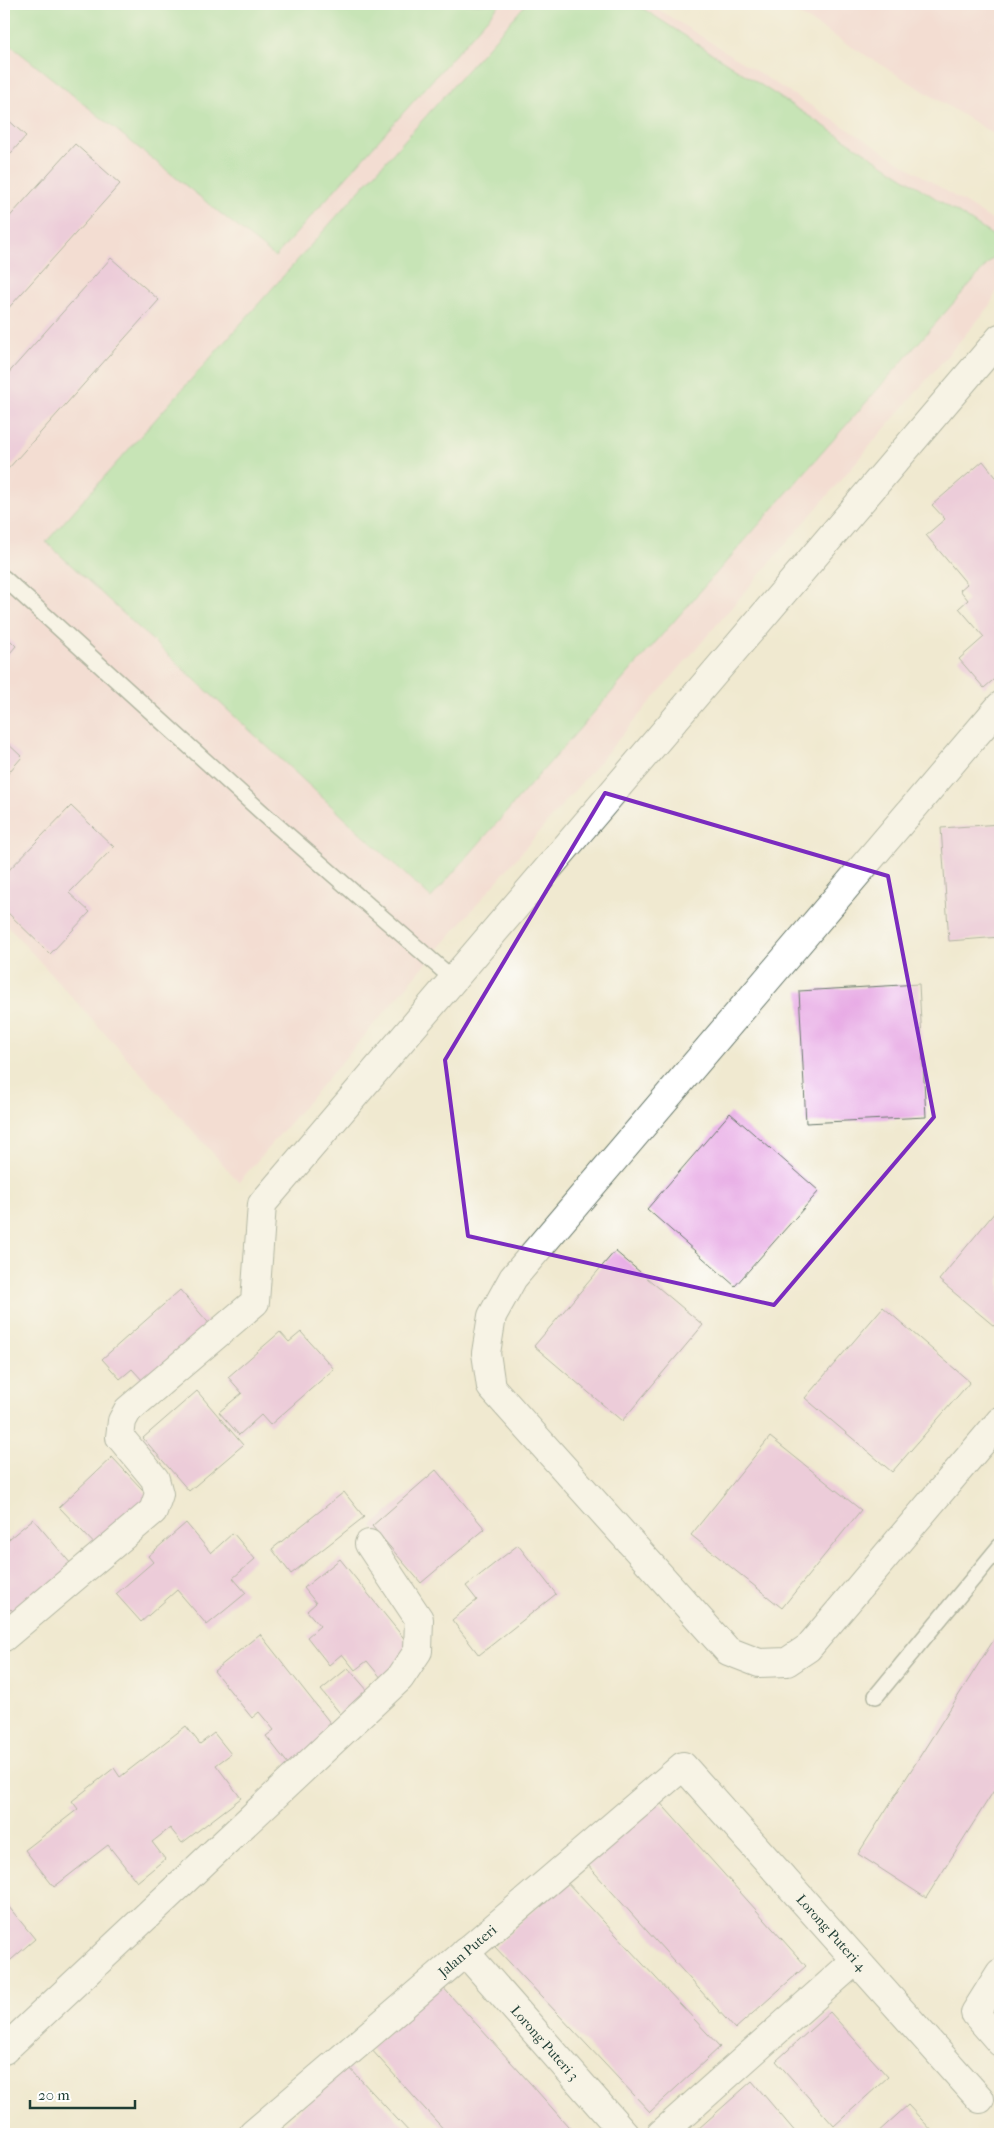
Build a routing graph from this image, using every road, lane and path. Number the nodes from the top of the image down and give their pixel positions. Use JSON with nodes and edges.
{"nodes":[{"id":1,"x":1000,"y":338,"type":"edge"},
{"id":2,"x":4,"y":578,"type":"edge"},
{"id":3,"x":1000,"y":706,"type":"edge"},
{"id":4,"x":453,"y":979,"type":"junction"},
{"id":5,"x":1000,"y":1420,"type":"edge"},
{"id":6,"x":369,"y":1544,"type":"dead end"},
{"id":7,"x":1000,"y":1546,"type":"edge"},
{"id":8,"x":4,"y":1637,"type":"edge"},
{"id":9,"x":876,"y":1696,"type":"dead end"},
{"id":10,"x":683,"y":1766,"type":"joint"},
{"id":11,"x":465,"y":1952,"type":"junction"},
{"id":12,"x":856,"y":1960,"type":"junction"},
{"id":13,"x":1000,"y":1973,"type":"edge"},
{"id":14,"x":1000,"y":2042,"type":"edge"},
{"id":15,"x":4,"y":2050,"type":"edge"},
{"id":16,"x":980,"y":2099,"type":"dead end"},
{"id":17,"x":4,"y":2126,"type":"edge"},
{"id":18,"x":10,"y":2134,"type":"edge"},
{"id":19,"x":253,"y":2134,"type":"edge"},
{"id":20,"x":625,"y":2134,"type":"edge"},
{"id":21,"x":661,"y":2134,"type":"edge"}],
"edges":[{"from":1,"to":4,"type":"street"},
{"from":2,"to":4,"type":"lane"},
{"from":3,"to":5,"type":"street"},
{"from":4,"to":8,"type":"street"},
{"from":6,"to":15,"type":"street"},
{"from":7,"to":9,"type":"lane"},
{"from":10,"to":11,"type":"street","name":"Jalan Puteri"},
{"from":10,"to":12,"type":"street","name":"Lorong Puteri 4"},
{"from":11,"to":19,"type":"street","name":"Jalan Puteri"},
{"from":11,"to":20,"type":"street","name":"Lorong Puteri 3"},
{"from":12,"to":16,"type":"street","name":"Lorong Puteri 4"},
{"from":12,"to":21,"type":"street"},
{"from":13,"to":14,"type":"street"},
{"from":17,"to":18,"type":"path"}]}
